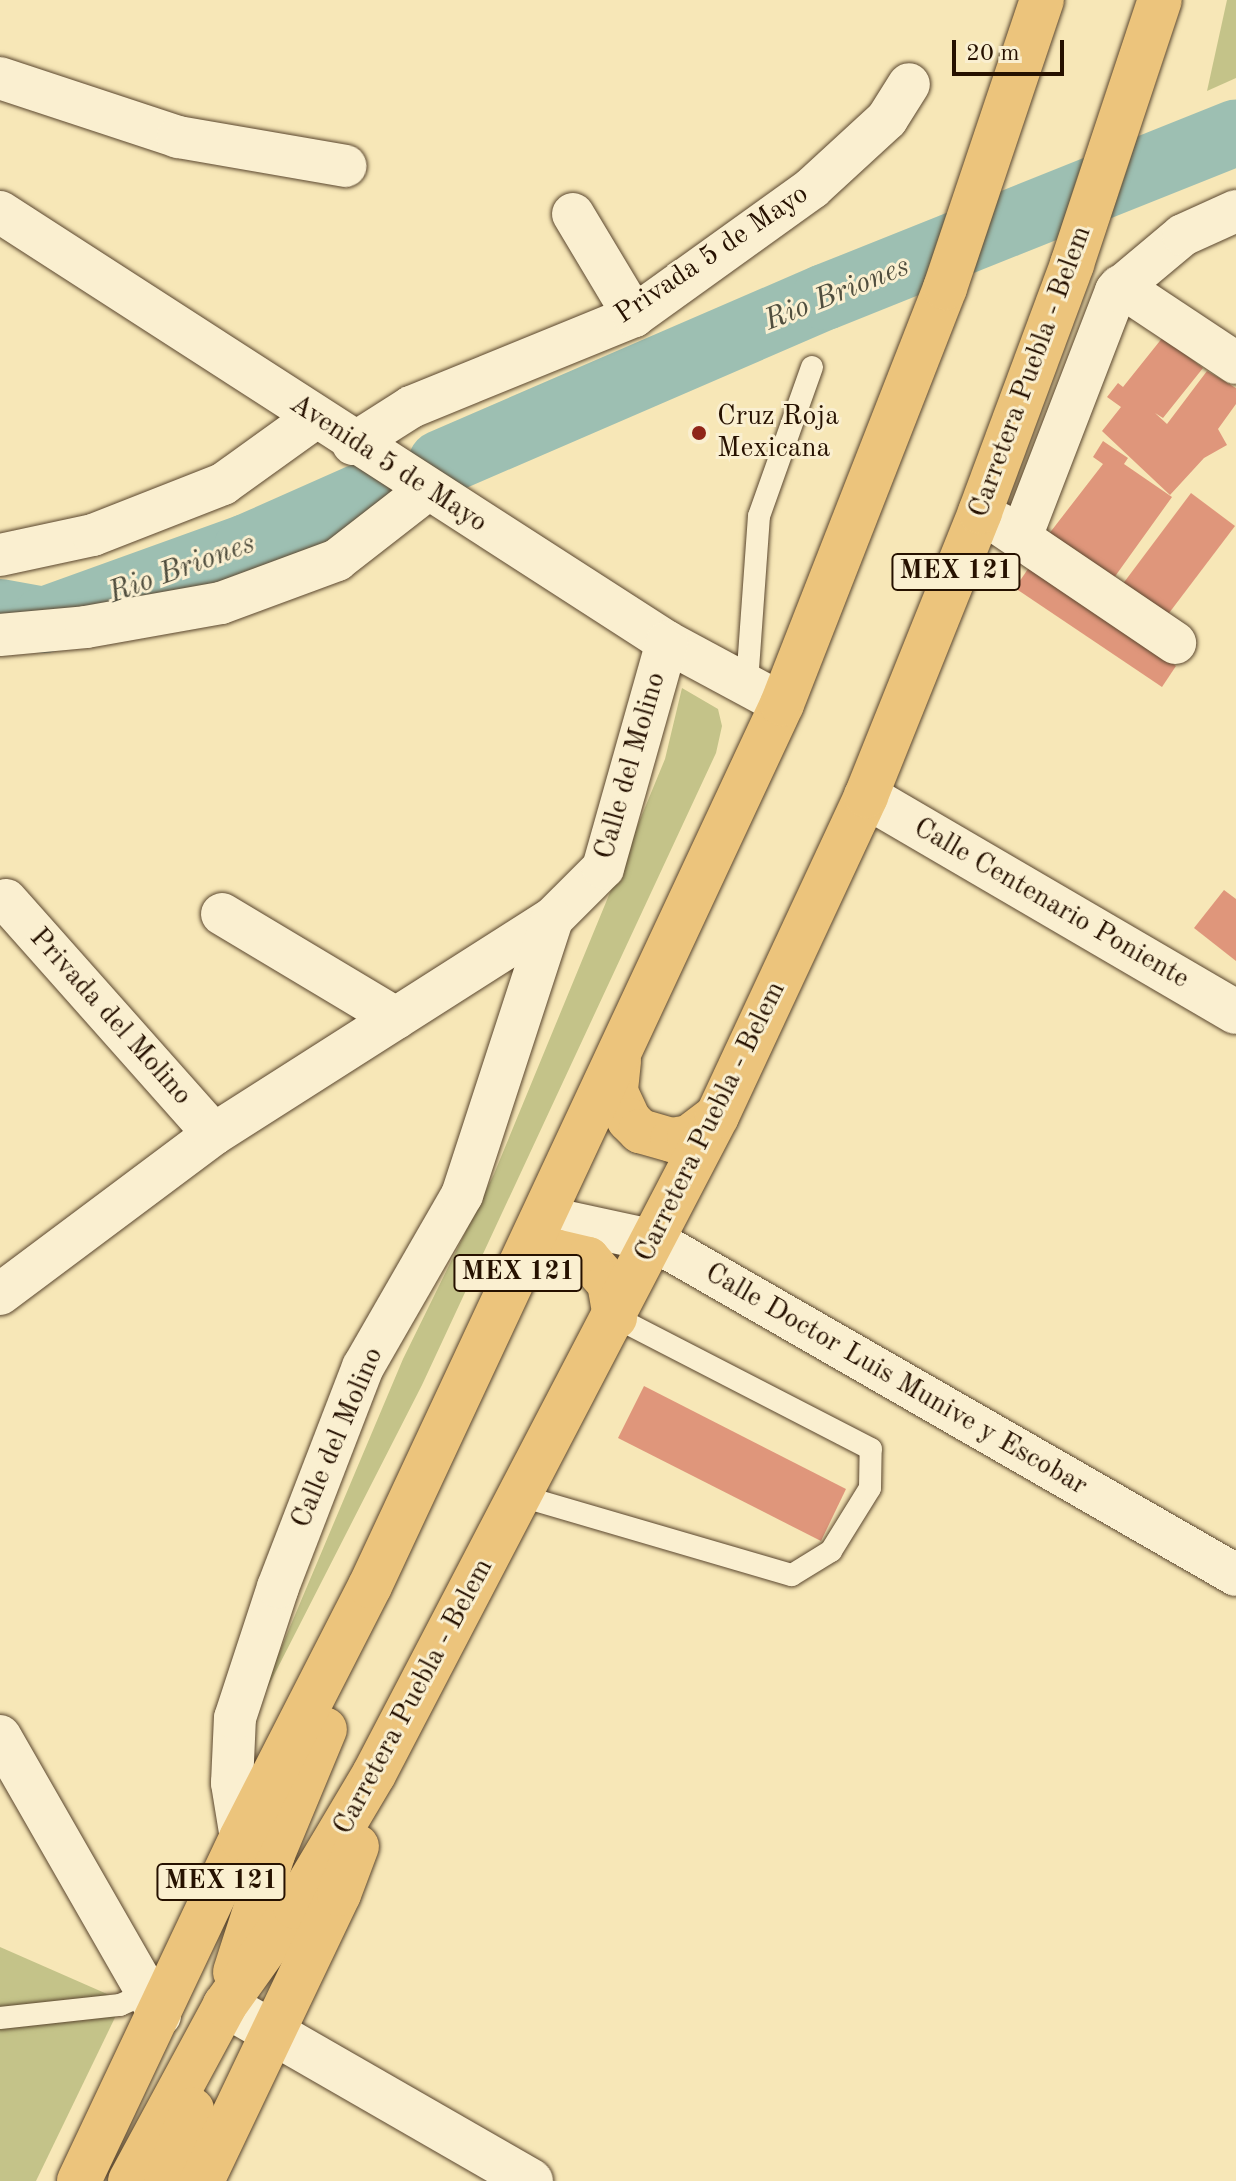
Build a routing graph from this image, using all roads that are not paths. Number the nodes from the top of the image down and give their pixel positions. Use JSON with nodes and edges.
{"nodes":[{"id":1,"x":1042,"y":0,"type":"edge"},
{"id":2,"x":1160,"y":0,"type":"edge"},
{"id":3,"x":0,"y":78,"type":"edge"},
{"id":4,"x":909,"y":84,"type":"dead end"},
{"id":5,"x":346,"y":166,"type":"dead end"},
{"id":6,"x":1236,"y":211,"type":"edge"},
{"id":7,"x":0,"y":212,"type":"edge"},
{"id":8,"x":573,"y":214,"type":"dead end"},
{"id":9,"x":1120,"y":286,"type":"junction"},
{"id":10,"x":634,"y":316,"type":"junction"},
{"id":11,"x":1236,"y":363,"type":"edge"},
{"id":12,"x":812,"y":367,"type":"dead end"},
{"id":13,"x":315,"y":418,"type":"junction"},
{"id":14,"x":353,"y":444,"type":"junction"},
{"id":15,"x":427,"y":490,"type":"junction"},
{"id":16,"x":980,"y":512,"type":"junction"},
{"id":17,"x":1021,"y":537,"type":"junction"},
{"id":18,"x":0,"y":555,"type":"edge"},
{"id":19,"x":0,"y":635,"type":"edge"},
{"id":20,"x":667,"y":642,"type":"junction"},
{"id":21,"x":1175,"y":643,"type":"dead end"},
{"id":22,"x":765,"y":694,"type":"junction"},
{"id":23,"x":866,"y":796,"type":"junction"},
{"id":24,"x":6,"y":900,"type":"dead end"},
{"id":25,"x":222,"y":914,"type":"dead end"},
{"id":26,"x":552,"y":919,"type":"junction"},
{"id":27,"x":1236,"y":1012,"type":"edge"},
{"id":28,"x":396,"y":1018,"type":"junction"},
{"id":29,"x":619,"y":1058,"type":"junction"},
{"id":30,"x":717,"y":1116,"type":"junction"},
{"id":31,"x":214,"y":1134,"type":"junction"},
{"id":32,"x":544,"y":1217,"type":"junction"},
{"id":33,"x":655,"y":1241,"type":"junction"},
{"id":34,"x":523,"y":1264,"type":"junction"},
{"id":35,"x":0,"y":1294,"type":"edge"},
{"id":36,"x":615,"y":1317,"type":"junction"},
{"id":37,"x":521,"y":1496,"type":"junction"},
{"id":38,"x":1236,"y":1575,"type":"edge"},
{"id":39,"x":370,"y":1586,"type":"junction"},
{"id":40,"x":0,"y":1736,"type":"edge"},
{"id":41,"x":374,"y":1774,"type":"junction"},
{"id":42,"x":241,"y":1838,"type":"junction"},
{"id":43,"x":154,"y":2004,"type":"junction"},
{"id":44,"x":225,"y":2005,"type":"junction"},
{"id":45,"x":0,"y":2018,"type":"edge"},
{"id":46,"x":274,"y":2032,"type":"junction"},
{"id":47,"x":79,"y":2181,"type":"edge"},
{"id":48,"x":130,"y":2181,"type":"edge"},
{"id":49,"x":166,"y":2181,"type":"edge"},
{"id":50,"x":202,"y":2181,"type":"edge"},
{"id":51,"x":531,"y":2181,"type":"edge"}],
"edges":[{"from":1,"to":22,"type":"main road","number":"MEX 121"},
{"from":2,"to":16,"type":"main road","name":"Carretera Puebla - Belem","number":"MEX 121"},
{"from":3,"to":5,"type":"street"},
{"from":4,"to":10,"type":"street","name":"Privada 5 de Mayo"},
{"from":6,"to":9,"type":"street"},
{"from":7,"to":13,"type":"street","name":"Avenida 5 de Mayo"},
{"from":8,"to":10,"type":"street"},
{"from":9,"to":11,"type":"street"},
{"from":9,"to":17,"type":"street"},
{"from":10,"to":14,"type":"street","name":"Privada 5 de Mayo"},
{"from":12,"to":22,"type":"lane"},
{"from":13,"to":14,"type":"street","name":"Avenida 5 de Mayo"},
{"from":13,"to":18,"type":"street"},
{"from":14,"to":15,"type":"street","name":"Avenida 5 de Mayo"},
{"from":15,"to":19,"type":"street"},
{"from":15,"to":20,"type":"street","name":"Avenida 5 de Mayo"},
{"from":16,"to":17,"type":"street"},
{"from":16,"to":23,"type":"main road","name":"Carretera Puebla - Belem","number":"MEX 121"},
{"from":17,"to":21,"type":"street"},
{"from":20,"to":22,"type":"street","name":"Avenida 5 de Mayo"},
{"from":20,"to":26,"type":"street","name":"Calle del Molino"},
{"from":22,"to":29,"type":"main road","number":"MEX 121"},
{"from":23,"to":27,"type":"street","name":"Calle Centenario Poniente"},
{"from":23,"to":30,"type":"main road","name":"Carretera Puebla - Belem","number":"MEX 121"},
{"from":24,"to":31,"type":"street","name":"Privada del Molino"},
{"from":25,"to":28,"type":"street"},
{"from":26,"to":28,"type":"street","name":"Calle del Molino"},
{"from":26,"to":42,"type":"street","name":"Calle del Molino"},
{"from":28,"to":31,"type":"street","name":"Calle del Molino"},
{"from":29,"to":30,"type":"main road"},
{"from":29,"to":32,"type":"main road","number":"MEX 121"},
{"from":30,"to":33,"type":"main road","name":"Carretera Puebla - Belem","number":"MEX 121"},
{"from":31,"to":35,"type":"street","name":"Calle del Molino"},
{"from":32,"to":33,"type":"street","name":"Calle Doctor Luis Munive y Escobar"},
{"from":32,"to":34,"type":"main road","number":"MEX 121"},
{"from":33,"to":36,"type":"main road","name":"Carretera Puebla - Belem","number":"MEX 121"},
{"from":33,"to":38,"type":"street","name":"Calle Doctor Luis Munive y Escobar"},
{"from":34,"to":36,"type":"main road"},
{"from":34,"to":39,"type":"main road","number":"MEX 121"},
{"from":36,"to":37,"type":"main road","name":"Carretera Puebla - Belem","number":"MEX 121"},
{"from":36,"to":37,"type":"lane"},
{"from":37,"to":41,"type":"main road","name":"Carretera Puebla - Belem","number":"MEX 121"},
{"from":39,"to":42,"type":"main road","number":"MEX 121"},
{"from":39,"to":44,"type":"main road"},
{"from":40,"to":43,"type":"street"},
{"from":41,"to":44,"type":"main road","name":"Carretera Puebla - Belem","number":"MEX 121"},
{"from":41,"to":46,"type":"main road"},
{"from":42,"to":43,"type":"main road","number":"MEX 121"},
{"from":43,"to":45,"type":"lane"},
{"from":43,"to":47,"type":"main road","number":"MEX 121"},
{"from":44,"to":46,"type":"street"},
{"from":44,"to":48,"type":"main road","name":"Carretera Puebla - Belem","number":"MEX 121"},
{"from":44,"to":49,"type":"main road"},
{"from":46,"to":50,"type":"main road"},
{"from":46,"to":51,"type":"street"}]}
